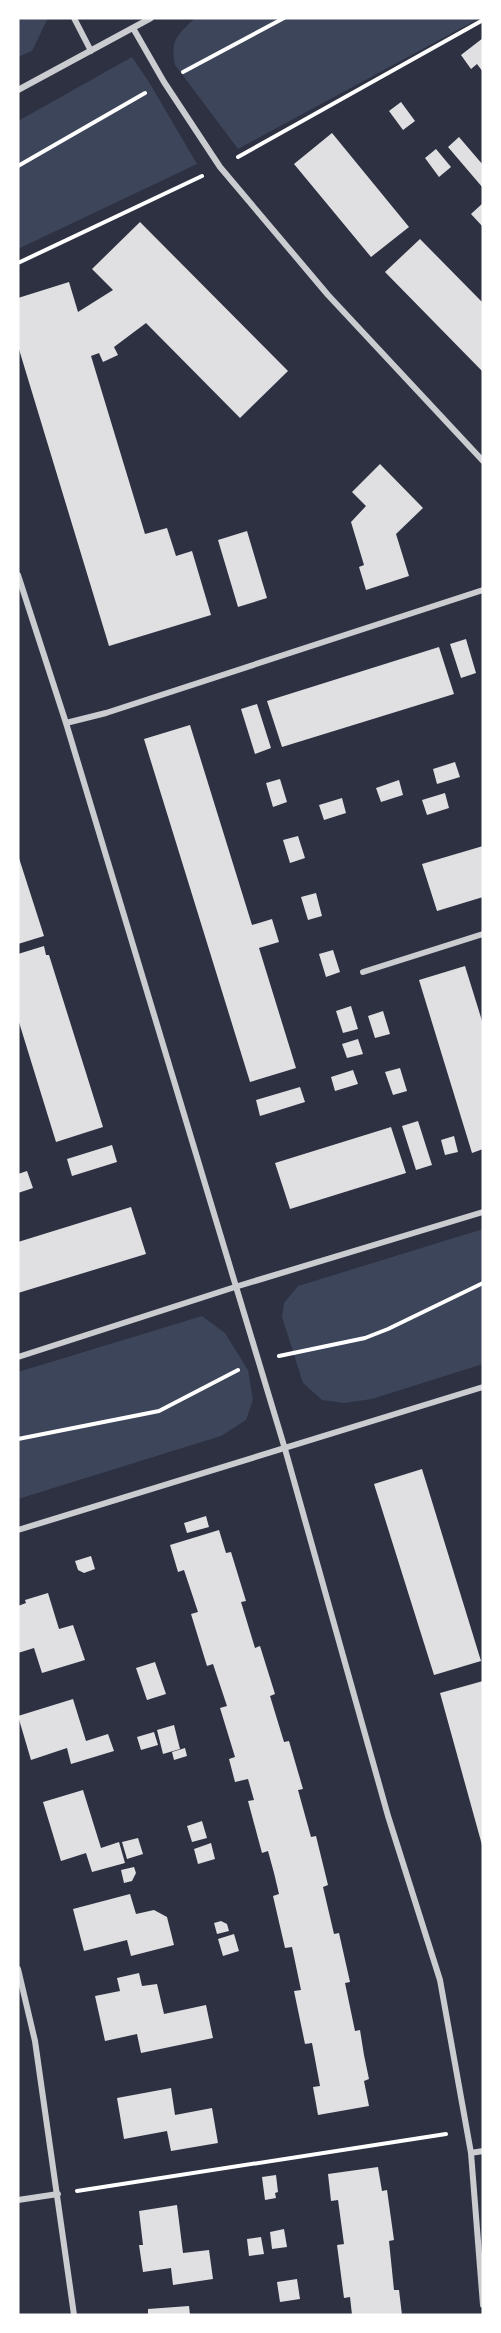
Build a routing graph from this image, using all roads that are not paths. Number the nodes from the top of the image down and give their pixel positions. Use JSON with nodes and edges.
{"nodes":[{"id":1,"x":74,"y":18,"type":"edge"},
{"id":2,"x":151,"y":18,"type":"edge"},
{"id":3,"x":133,"y":28,"type":"junction"},
{"id":4,"x":91,"y":51,"type":"junction"},
{"id":5,"x":18,"y":90,"type":"edge"},
{"id":6,"x":483,"y":461,"type":"edge"},
{"id":7,"x":18,"y":575,"type":"edge"},
{"id":8,"x":483,"y":590,"type":"edge"},
{"id":9,"x":66,"y":723,"type":"junction"},
{"id":10,"x":483,"y":934,"type":"edge"},
{"id":11,"x":363,"y":972,"type":"dead end"},
{"id":12,"x":483,"y":1212,"type":"edge"},
{"id":13,"x":235,"y":1287,"type":"junction"},
{"id":14,"x":18,"y":1357,"type":"edge"},
{"id":15,"x":483,"y":1387,"type":"edge"},
{"id":16,"x":285,"y":1449,"type":"junction"},
{"id":17,"x":18,"y":1530,"type":"edge"},
{"id":18,"x":18,"y":1969,"type":"edge"},
{"id":19,"x":483,"y":2151,"type":"edge"},
{"id":20,"x":471,"y":2153,"type":"junction"},
{"id":21,"x":58,"y":2194,"type":"junction"},
{"id":22,"x":18,"y":2200,"type":"edge"},
{"id":23,"x":483,"y":2305,"type":"edge"},
{"id":24,"x":74,"y":2315,"type":"edge"}],
"edges":[{"from":1,"to":4,"type":"street"},
{"from":2,"to":3,"type":"street"},
{"from":3,"to":4,"type":"street"},
{"from":3,"to":6,"type":"street"},
{"from":4,"to":5,"type":"street"},
{"from":7,"to":9,"type":"street"},
{"from":8,"to":9,"type":"street"},
{"from":9,"to":13,"type":"street"},
{"from":10,"to":11,"type":"street"},
{"from":12,"to":13,"type":"street"},
{"from":13,"to":14,"type":"street"},
{"from":13,"to":16,"type":"street"},
{"from":15,"to":16,"type":"street"},
{"from":16,"to":17,"type":"street"},
{"from":16,"to":20,"type":"street"},
{"from":18,"to":21,"type":"street"},
{"from":19,"to":20,"type":"street"},
{"from":20,"to":23,"type":"street"},
{"from":21,"to":22,"type":"street"},
{"from":21,"to":24,"type":"street"}]}
